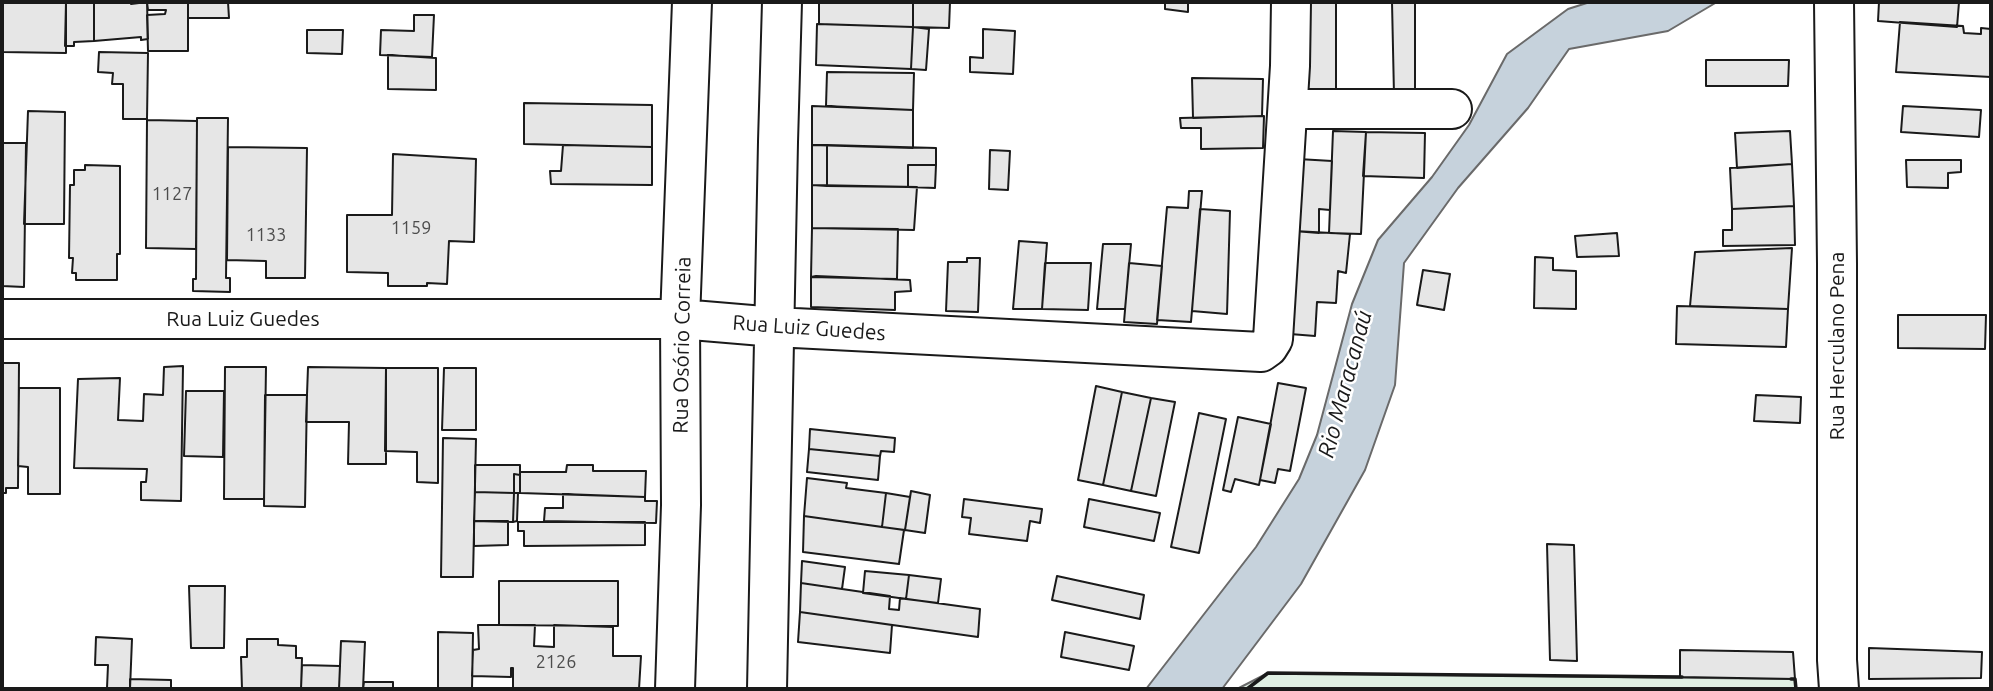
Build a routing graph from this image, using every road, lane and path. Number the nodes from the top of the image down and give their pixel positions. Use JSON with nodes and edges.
{"nodes":[{"id":1,"x":692,"y":2,"type":"edge"},
{"id":2,"x":782,"y":2,"type":"edge"},
{"id":3,"x":1291,"y":2,"type":"edge"},
{"id":4,"x":1834,"y":2,"type":"edge"},
{"id":5,"x":1288,"y":109,"type":"junction"},
{"id":6,"x":1452,"y":109,"type":"dead end"},
{"id":7,"x":2,"y":318,"type":"edge"},
{"id":8,"x":680,"y":319,"type":"junction"},
{"id":9,"x":775,"y":327,"type":"junction"},
{"id":10,"x":675,"y":689,"type":"edge"},
{"id":11,"x":767,"y":689,"type":"edge"},
{"id":12,"x":1839,"y":689,"type":"edge"}],
"edges":[{"from":1,"to":8,"type":"street","name":"Rua Osório Correia"},
{"from":2,"to":9,"type":"street"},
{"from":3,"to":5,"type":"street","name":"Rua Luiz Guedes"},
{"from":4,"to":12,"type":"street","name":"Rua Herculano Pena"},
{"from":5,"to":6,"type":"street"},
{"from":5,"to":9,"type":"street","name":"Rua Luiz Guedes"},
{"from":7,"to":8,"type":"street","name":"Rua Luiz Guedes"},
{"from":8,"to":9,"type":"street","name":"Rua Luiz Guedes"},
{"from":8,"to":10,"type":"street","name":"Rua Osório Correia"},
{"from":9,"to":11,"type":"street"}]}
